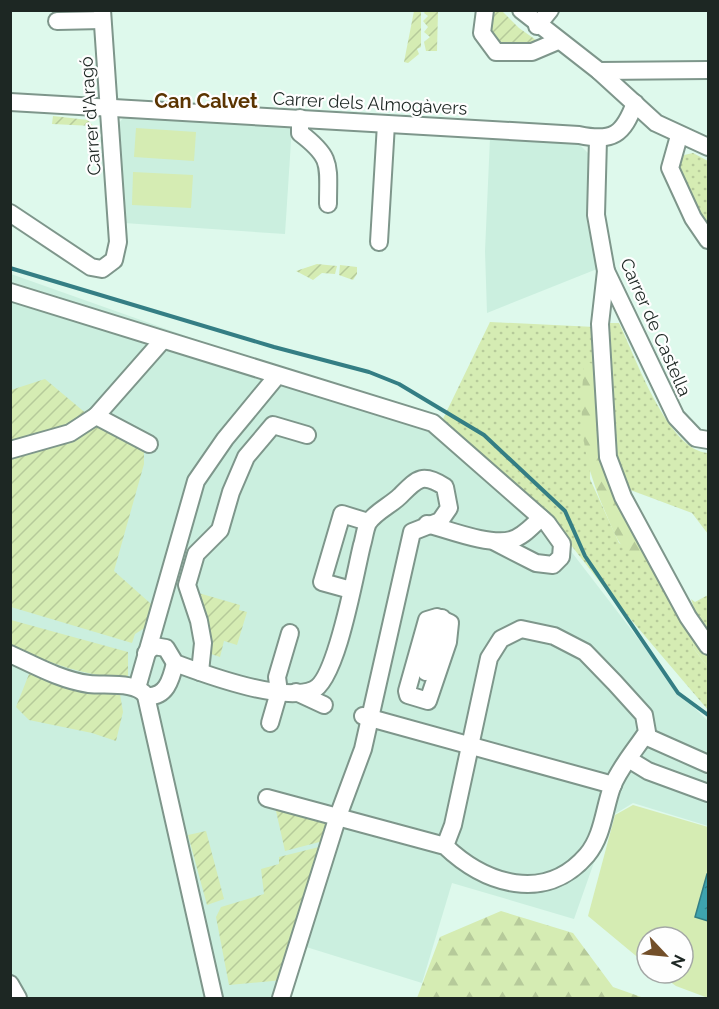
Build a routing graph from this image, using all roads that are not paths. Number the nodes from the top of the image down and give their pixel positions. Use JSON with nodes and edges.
{"nodes":[{"id":1,"x":485,"y":10,"type":"edge"},
{"id":2,"x":520,"y":10,"type":"edge"},
{"id":3,"x":550,"y":10,"type":"edge"},
{"id":4,"x":102,"y":15,"type":"edge"},
{"id":5,"x":57,"y":21,"type":"dead end"},
{"id":6,"x":537,"y":26,"type":"junction"},
{"id":7,"x":558,"y":41,"type":"junction"},
{"id":8,"x":708,"y":70,"type":"edge"},
{"id":9,"x":599,"y":71,"type":"junction"},
{"id":10,"x":10,"y":102,"type":"edge"},
{"id":11,"x":635,"y":103,"type":"junction"},
{"id":12,"x":109,"y":107,"type":"junction"},
{"id":13,"x":300,"y":118,"type":"junction"},
{"id":14,"x":386,"y":124,"type":"junction"},
{"id":15,"x":679,"y":136,"type":"junction"},
{"id":16,"x":598,"y":139,"type":"junction"},
{"id":17,"x":707,"y":145,"type":"edge"},
{"id":18,"x":328,"y":204,"type":"dead end"},
{"id":19,"x":10,"y":213,"type":"edge"},
{"id":20,"x":708,"y":240,"type":"edge"},
{"id":21,"x":379,"y":242,"type":"dead end"},
{"id":22,"x":606,"y":271,"type":"junction"},
{"id":23,"x":10,"y":292,"type":"edge"},
{"id":24,"x":162,"y":341,"type":"junction"},
{"id":25,"x":277,"y":376,"type":"junction"},
{"id":26,"x":96,"y":416,"type":"junction"},
{"id":27,"x":307,"y":435,"type":"dead end"},
{"id":28,"x":708,"y":441,"type":"edge"},
{"id":29,"x":149,"y":444,"type":"dead end"},
{"id":30,"x":10,"y":450,"type":"edge"},
{"id":31,"x":541,"y":518,"type":"junction"},
{"id":32,"x":368,"y":522,"type":"junction"},
{"id":33,"x":428,"y":524,"type":"junction"},
{"id":34,"x":495,"y":542,"type":"junction"},
{"id":35,"x":351,"y":590,"type":"junction"},
{"id":36,"x":290,"y":633,"type":"dead end"},
{"id":37,"x":708,"y":646,"type":"edge"},
{"id":38,"x":139,"y":652,"type":"junction"},
{"id":39,"x":10,"y":654,"type":"edge"},
{"id":40,"x":175,"y":663,"type":"junction"},
{"id":41,"x":200,"y":672,"type":"junction"},
{"id":42,"x":425,"y":675,"type":"joint"},
{"id":43,"x":142,"y":692,"type":"junction"},
{"id":44,"x":279,"y":692,"type":"junction"},
{"id":45,"x":296,"y":692,"type":"junction"},
{"id":46,"x":324,"y":705,"type":"dead end"},
{"id":47,"x":367,"y":717,"type":"junction"},
{"id":48,"x":270,"y":723,"type":"dead end"},
{"id":49,"x":645,"y":735,"type":"junction"},
{"id":50,"x":471,"y":746,"type":"junction"},
{"id":51,"x":630,"y":760,"type":"junction"},
{"id":52,"x":708,"y":764,"type":"edge"},
{"id":53,"x":613,"y":785,"type":"junction"},
{"id":54,"x":708,"y":793,"type":"edge"},
{"id":55,"x":267,"y":798,"type":"dead end"},
{"id":56,"x":337,"y":819,"type":"junction"},
{"id":57,"x":445,"y":846,"type":"junction"},
{"id":58,"x":10,"y":984,"type":"edge"},
{"id":59,"x":18,"y":999,"type":"edge"},
{"id":60,"x":214,"y":999,"type":"edge"},
{"id":61,"x":281,"y":999,"type":"edge"}],
"edges":[{"from":1,"to":7,"type":"street"},
{"from":2,"to":6,"type":"street"},
{"from":3,"to":6,"type":"street"},
{"from":4,"to":5,"type":"street"},
{"from":4,"to":12,"type":"street","name":"Carrer d'Aragó"},
{"from":6,"to":7,"type":"street"},
{"from":7,"to":9,"type":"street"},
{"from":8,"to":9,"type":"street"},
{"from":9,"to":11,"type":"street"},
{"from":10,"to":12,"type":"street","name":"Carrer dels Almogàvers"},
{"from":11,"to":15,"type":"street"},
{"from":11,"to":16,"type":"street"},
{"from":12,"to":13,"type":"street","name":"Carrer dels Almogàvers"},
{"from":12,"to":19,"type":"street","name":"Carrer d'Aragó"},
{"from":13,"to":14,"type":"street","name":"Carrer dels Almogàvers"},
{"from":13,"to":18,"type":"street"},
{"from":14,"to":16,"type":"street","name":"Carrer dels Almogàvers"},
{"from":14,"to":21,"type":"street"},
{"from":15,"to":17,"type":"street"},
{"from":15,"to":20,"type":"street"},
{"from":16,"to":22,"type":"street","name":"Carrer de Castella"},
{"from":22,"to":28,"type":"street","name":"Carrer de Castella"},
{"from":22,"to":37,"type":"street"},
{"from":23,"to":24,"type":"street"},
{"from":24,"to":25,"type":"street"},
{"from":24,"to":26,"type":"street"},
{"from":25,"to":31,"type":"street"},
{"from":25,"to":38,"type":"street"},
{"from":26,"to":29,"type":"street"},
{"from":26,"to":30,"type":"street"},
{"from":27,"to":41,"type":"street"},
{"from":31,"to":34,"type":"street"},
{"from":31,"to":34,"type":"street"},
{"from":32,"to":33,"type":"street"},
{"from":32,"to":35,"type":"street"},
{"from":32,"to":35,"type":"street"},
{"from":33,"to":34,"type":"street"},
{"from":33,"to":47,"type":"street"},
{"from":35,"to":45,"type":"street"},
{"from":36,"to":44,"type":"street"},
{"from":38,"to":40,"type":"street"},
{"from":38,"to":43,"type":"street"},
{"from":39,"to":43,"type":"street"},
{"from":40,"to":41,"type":"street"},
{"from":40,"to":43,"type":"street"},
{"from":41,"to":44,"type":"street"},
{"from":42,"to":42,"type":"street"},
{"from":43,"to":60,"type":"street"},
{"from":44,"to":45,"type":"street"},
{"from":44,"to":48,"type":"street"},
{"from":45,"to":46,"type":"street"},
{"from":47,"to":50,"type":"street"},
{"from":47,"to":56,"type":"street"},
{"from":49,"to":50,"type":"street"},
{"from":49,"to":51,"type":"street"},
{"from":49,"to":52,"type":"street"},
{"from":50,"to":53,"type":"street"},
{"from":50,"to":57,"type":"street"},
{"from":51,"to":53,"type":"street"},
{"from":51,"to":54,"type":"street"},
{"from":53,"to":57,"type":"street"},
{"from":55,"to":56,"type":"street"},
{"from":56,"to":57,"type":"street"},
{"from":56,"to":61,"type":"street"},
{"from":58,"to":59,"type":"street"}]}
